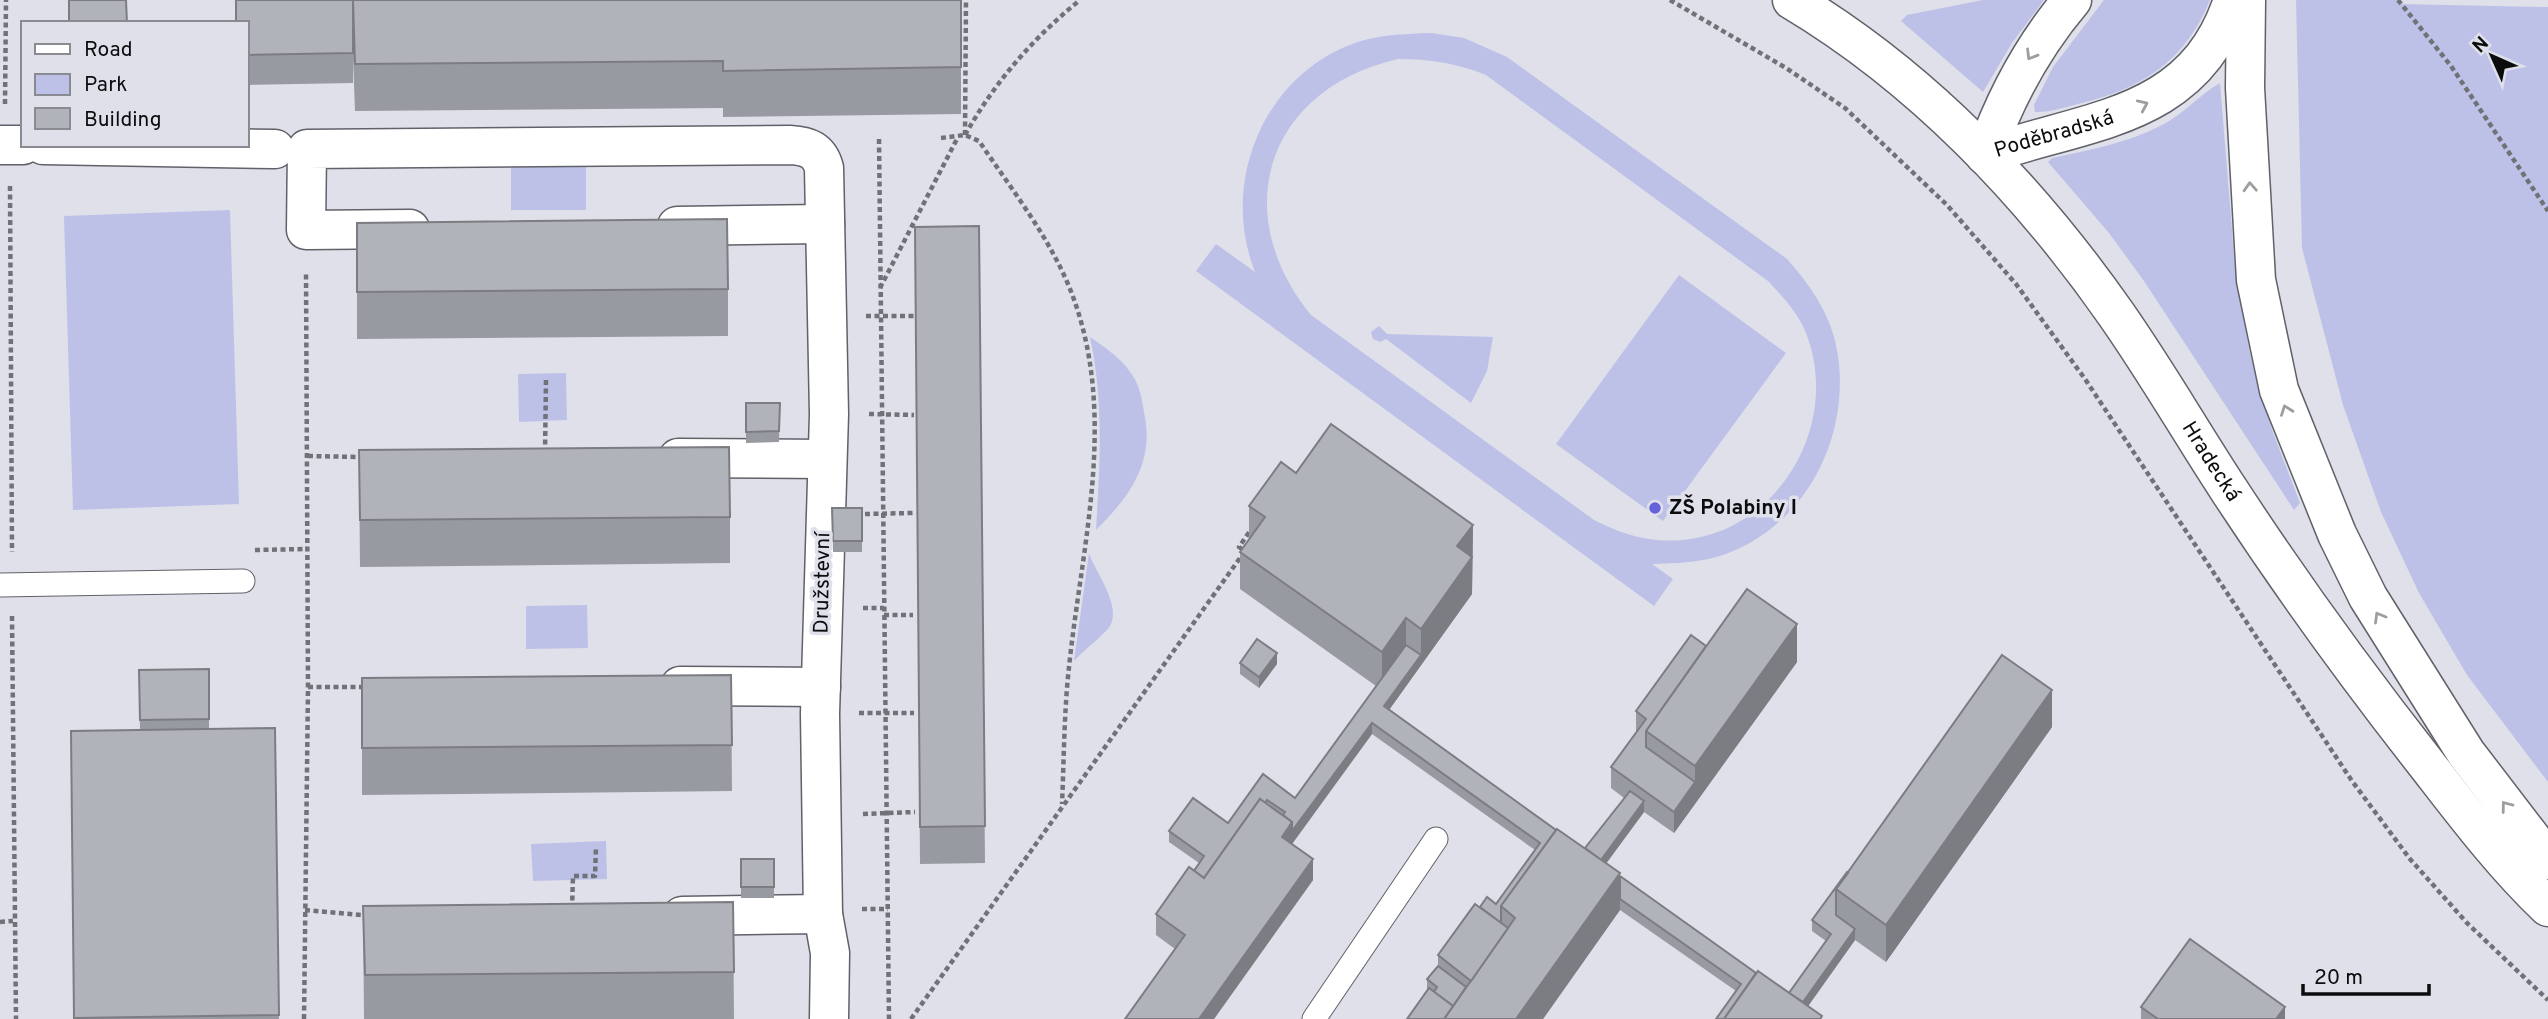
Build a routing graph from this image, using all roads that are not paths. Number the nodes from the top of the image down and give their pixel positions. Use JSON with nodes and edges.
{"nodes":[{"id":1,"x":1792,"y":0,"type":"edge"},
{"id":2,"x":2071,"y":0,"type":"edge"},
{"id":3,"x":2232,"y":0,"type":"edge"},
{"id":4,"x":2246,"y":0,"type":"edge"},
{"id":5,"x":147,"y":147,"type":"edge"},
{"id":6,"x":275,"y":149,"type":"dead end"},
{"id":7,"x":1985,"y":155,"type":"junction"},
{"id":8,"x":825,"y":224,"type":"junction"},
{"id":9,"x":647,"y":226,"type":"edge"},
{"id":10,"x":443,"y":228,"type":"edge"},
{"id":11,"x":639,"y":458,"type":"edge"},
{"id":12,"x":826,"y":459,"type":"junction"},
{"id":13,"x":243,"y":581,"type":"dead end"},
{"id":14,"x":6,"y":585,"type":"edge"},
{"id":15,"x":647,"y":686,"type":"edge"},
{"id":16,"x":821,"y":700,"type":"junction"},
{"id":17,"x":1436,"y":839,"type":"dead end"},
{"id":18,"x":2548,"y":860,"type":"edge"},
{"id":19,"x":2548,"y":907,"type":"edge"},
{"id":20,"x":823,"y":914,"type":"junction"},
{"id":21,"x":640,"y":916,"type":"edge"},
{"id":22,"x":829,"y":1019,"type":"edge"},
{"id":23,"x":1314,"y":1019,"type":"edge"}],
"edges":[{"from":1,"to":7,"type":"street","name":"Poděbradská"},
{"from":2,"to":7,"type":"street","one_way":true},
{"from":7,"to":3,"type":"street","name":"Poděbradská","one_way":true},
{"from":18,"to":4,"type":"street","one_way":true},
{"from":5,"to":6,"type":"street"},
{"from":7,"to":19,"type":"street","name":"Hradecká"},
{"from":8,"to":9,"type":"street"},
{"from":8,"to":10,"type":"street","name":"Družstevní"},
{"from":8,"to":12,"type":"street","name":"Družstevní"},
{"from":11,"to":12,"type":"street"},
{"from":12,"to":16,"type":"street","name":"Družstevní"},
{"from":13,"to":14,"type":"lane"},
{"from":15,"to":16,"type":"street"},
{"from":16,"to":20,"type":"street","name":"Družstevní"},
{"from":17,"to":23,"type":"lane"},
{"from":20,"to":21,"type":"street"},
{"from":20,"to":22,"type":"street","name":"Družstevní"}]}
